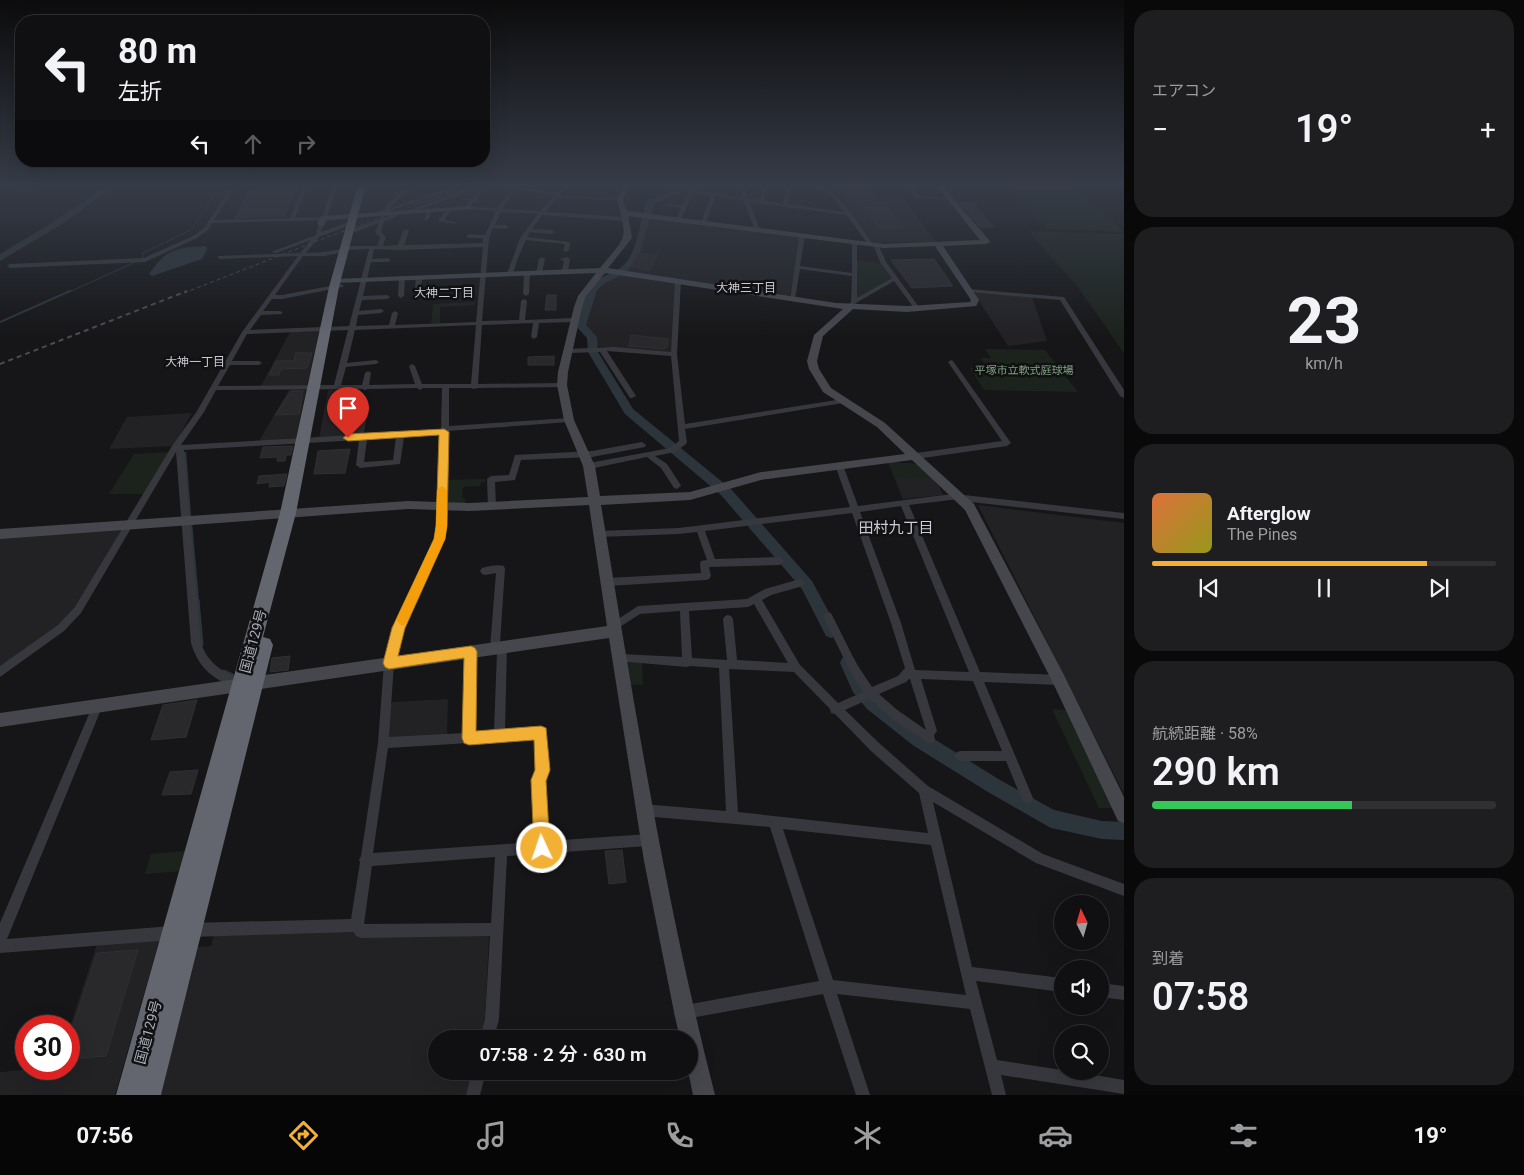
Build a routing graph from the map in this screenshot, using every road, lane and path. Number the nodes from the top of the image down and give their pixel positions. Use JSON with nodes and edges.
{"nodes":[{"id":1,"x":197,"y":235,"type":"edge"},
{"id":2,"x":318,"y":235,"type":"joint"},
{"id":3,"x":350,"y":235,"type":"edge"},
{"id":4,"x":381,"y":235,"type":"edge"},
{"id":5,"x":405,"y":235,"type":"edge"},
{"id":6,"x":525,"y":235,"type":"edge"},
{"id":7,"x":628,"y":235,"type":"edge"},
{"id":8,"x":795,"y":235,"type":"edge"},
{"id":9,"x":865,"y":235,"type":"edge"},
{"id":10,"x":983,"y":235,"type":"edge"},
{"id":11,"x":469,"y":236,"type":"dead end"},
{"id":12,"x":802,"y":236,"type":"junction"},
{"id":13,"x":487,"y":237,"type":"joint"},
{"id":14,"x":523,"y":238,"type":"junction"},
{"id":15,"x":855,"y":243,"type":"junction"},
{"id":16,"x":937,"y":244,"type":"junction"},
{"id":17,"x":485,"y":245,"type":"junction"},
{"id":18,"x":874,"y":246,"type":"junction"},
{"id":19,"x":372,"y":248,"type":"junction"},
{"id":20,"x":379,"y":248,"type":"junction"},
{"id":21,"x":400,"y":248,"type":"junction"},
{"id":22,"x":567,"y":249,"type":"dead end"},
{"id":23,"x":347,"y":250,"type":"junction"},
{"id":24,"x":302,"y":254,"type":"junction"},
{"id":25,"x":264,"y":256,"type":"junction"},
{"id":26,"x":220,"y":258,"type":"dead end"},
{"id":27,"x":542,"y":259,"type":"dead end"},
{"id":28,"x":388,"y":260,"type":"dead end"},
{"id":29,"x":567,"y":260,"type":"dead end"},
{"id":30,"x":368,"y":261,"type":"junction"},
{"id":31,"x":10,"y":266,"type":"dead end"},
{"id":32,"x":798,"y":267,"type":"junction"},
{"id":33,"x":603,"y":270,"type":"junction"},
{"id":34,"x":565,"y":271,"type":"junction"},
{"id":35,"x":539,"y":272,"type":"junction"},
{"id":36,"x":527,"y":273,"type":"junction"},
{"id":37,"x":510,"y":274,"type":"junction"},
{"id":38,"x":484,"y":275,"type":"junction"},
{"id":39,"x":854,"y":275,"type":"junction"},
{"id":40,"x":402,"y":278,"type":"junction"},
{"id":41,"x":895,"y":278,"type":"junction"},
{"id":42,"x":364,"y":280,"type":"junction"},
{"id":43,"x":678,"y":281,"type":"junction"},
{"id":44,"x":420,"y":283,"type":"junction"},
{"id":45,"x":338,"y":284,"type":"junction"},
{"id":46,"x":969,"y":291,"type":"junction"},
{"id":47,"x":526,"y":294,"type":"dead end"},
{"id":48,"x":400,"y":296,"type":"dead end"},
{"id":49,"x":270,"y":297,"type":"junction"},
{"id":50,"x":387,"y":297,"type":"dead end"},
{"id":51,"x":416,"y":297,"type":"dead end"},
{"id":52,"x":359,"y":298,"type":"junction"},
{"id":53,"x":792,"y":299,"type":"junction"},
{"id":54,"x":524,"y":301,"type":"dead end"},
{"id":55,"x":853,"y":303,"type":"junction"},
{"id":56,"x":916,"y":307,"type":"dead end"},
{"id":57,"x":380,"y":311,"type":"dead end"},
{"id":58,"x":356,"y":312,"type":"junction"},
{"id":59,"x":280,"y":313,"type":"dead end"},
{"id":60,"x":395,"y":313,"type":"dead end"},
{"id":61,"x":258,"y":314,"type":"junction"},
{"id":62,"x":536,"y":320,"type":"junction"},
{"id":63,"x":574,"y":320,"type":"junction"},
{"id":64,"x":522,"y":321,"type":"junction"},
{"id":65,"x":479,"y":323,"type":"junction"},
{"id":66,"x":392,"y":326,"type":"junction"},
{"id":67,"x":352,"y":328,"type":"junction"},
{"id":68,"x":328,"y":329,"type":"junction"},
{"id":69,"x":245,"y":332,"type":"junction"},
{"id":70,"x":534,"y":337,"type":"dead end"},
{"id":71,"x":602,"y":349,"type":"junction"},
{"id":72,"x":568,"y":351,"type":"junction"},
{"id":73,"x":370,"y":354,"type":"dead end"},
{"id":74,"x":674,"y":354,"type":"junction"},
{"id":75,"x":951,"y":362,"type":"dead end"},
{"id":76,"x":228,"y":363,"type":"junction"},
{"id":77,"x":259,"y":363,"type":"dead end"},
{"id":78,"x":343,"y":365,"type":"junction"},
{"id":79,"x":412,"y":366,"type":"dead end"},
{"id":80,"x":368,"y":373,"type":"dead end"},
{"id":81,"x":562,"y":385,"type":"junction"},
{"id":82,"x":446,"y":387,"type":"junction"},
{"id":83,"x":474,"y":387,"type":"junction"},
{"id":84,"x":213,"y":388,"type":"junction"},
{"id":85,"x":324,"y":388,"type":"junction"},
{"id":86,"x":365,"y":388,"type":"junction"},
{"id":87,"x":420,"y":388,"type":"junction"},
{"id":88,"x":632,"y":396,"type":"dead end"},
{"id":89,"x":1124,"y":396,"type":"edge"},
{"id":90,"x":843,"y":401,"type":"junction"},
{"id":91,"x":569,"y":420,"type":"junction"},
{"id":92,"x":683,"y":427,"type":"junction"},
{"id":93,"x":444,"y":431,"type":"junction"},
{"id":94,"x":400,"y":434,"type":"junction"},
{"id":95,"x":363,"y":437,"type":"junction"},
{"id":96,"x":308,"y":440,"type":"junction"},
{"id":97,"x":642,"y":446,"type":"dead end"},
{"id":98,"x":178,"y":448,"type":"junction"},
{"id":99,"x":583,"y":454,"type":"junction"},
{"id":100,"x":649,"y":455,"type":"junction"},
{"id":101,"x":916,"y":456,"type":"junction"},
{"id":102,"x":839,"y":465,"type":"junction"},
{"id":103,"x":589,"y":466,"type":"junction"},
{"id":104,"x":677,"y":486,"type":"dead end"},
{"id":105,"x":961,"y":497,"type":"junction"},
{"id":106,"x":594,"y":500,"type":"junction"},
{"id":107,"x":904,"y":503,"type":"junction"},
{"id":108,"x":492,"y":506,"type":"junction"},
{"id":109,"x":442,"y":507,"type":"junction"},
{"id":110,"x":854,"y":509,"type":"junction"},
{"id":111,"x":293,"y":513,"type":"junction"},
{"id":112,"x":1124,"y":516,"type":"edge"},
{"id":113,"x":186,"y":521,"type":"junction"},
{"id":114,"x":130,"y":525,"type":"junction"},
{"id":115,"x":700,"y":528,"type":"junction"},
{"id":116,"x":0,"y":534,"type":"edge"},
{"id":117,"x":599,"y":534,"type":"junction"},
{"id":118,"x":780,"y":561,"type":"dead end"},
{"id":119,"x":712,"y":563,"type":"junction"},
{"id":120,"x":485,"y":571,"type":"dead end"},
{"id":121,"x":608,"y":582,"type":"junction"},
{"id":122,"x":800,"y":583,"type":"dead end"},
{"id":123,"x":756,"y":599,"type":"junction"},
{"id":124,"x":684,"y":606,"type":"junction"},
{"id":125,"x":828,"y":616,"type":"dead end"},
{"id":126,"x":728,"y":619,"type":"dead end"},
{"id":127,"x":615,"y":628,"type":"junction"},
{"id":128,"x":498,"y":648,"type":"junction"},
{"id":129,"x":471,"y":652,"type":"junction"},
{"id":130,"x":620,"y":658,"type":"junction"},
{"id":131,"x":389,"y":663,"type":"junction"},
{"id":132,"x":687,"y":663,"type":"junction"},
{"id":133,"x":729,"y":665,"type":"junction"},
{"id":134,"x":796,"y":668,"type":"junction"},
{"id":135,"x":0,"y":672,"type":"edge"},
{"id":136,"x":911,"y":674,"type":"junction"},
{"id":137,"x":977,"y":678,"type":"junction"},
{"id":138,"x":1059,"y":680,"type":"junction"},
{"id":139,"x":248,"y":683,"type":"junction"},
{"id":140,"x":871,"y":693,"type":"junction"},
{"id":141,"x":97,"y":706,"type":"junction"},
{"id":142,"x":835,"y":709,"type":"junction"},
{"id":143,"x":0,"y":720,"type":"edge"},
{"id":144,"x":499,"y":736,"type":"junction"},
{"id":145,"x":469,"y":738,"type":"junction"},
{"id":146,"x":383,"y":743,"type":"junction"},
{"id":147,"x":961,"y":756,"type":"dead end"},
{"id":148,"x":1010,"y":756,"type":"junction"},
{"id":149,"x":924,"y":790,"type":"junction"},
{"id":150,"x":1027,"y":798,"type":"dead end"},
{"id":151,"x":643,"y":810,"type":"junction"},
{"id":152,"x":1124,"y":815,"type":"edge"},
{"id":153,"x":732,"y":817,"type":"junction"},
{"id":154,"x":775,"y":824,"type":"junction"},
{"id":155,"x":648,"y":840,"type":"junction"},
{"id":156,"x":936,"y":840,"type":"junction"},
{"id":157,"x":542,"y":848,"type":"junction"},
{"id":158,"x":501,"y":850,"type":"junction"},
{"id":159,"x":365,"y":860,"type":"junction"},
{"id":160,"x":1124,"y":890,"type":"edge"},
{"id":161,"x":357,"y":925,"type":"junction"},
{"id":162,"x":496,"y":929,"type":"junction"},
{"id":163,"x":182,"y":931,"type":"junction"},
{"id":164,"x":0,"y":940,"type":"edge"},
{"id":165,"x":0,"y":946,"type":"edge"},
{"id":166,"x":967,"y":973,"type":"junction"},
{"id":167,"x":1054,"y":984,"type":"edge"},
{"id":168,"x":827,"y":986,"type":"junction"},
{"id":169,"x":1109,"y":991,"type":"edge"},
{"id":170,"x":1124,"y":993,"type":"edge"},
{"id":171,"x":975,"y":1003,"type":"junction"},
{"id":172,"x":682,"y":1013,"type":"junction"},
{"id":173,"x":489,"y":1030,"type":"edge"},
{"id":174,"x":991,"y":1066,"type":"junction"},
{"id":175,"x":477,"y":1080,"type":"edge"},
{"id":176,"x":1124,"y":1087,"type":"edge"},
{"id":177,"x":130,"y":1095,"type":"edge"},
{"id":178,"x":147,"y":1095,"type":"edge"},
{"id":179,"x":473,"y":1095,"type":"edge"},
{"id":180,"x":704,"y":1095,"type":"edge"},
{"id":181,"x":863,"y":1095,"type":"edge"},
{"id":182,"x":999,"y":1095,"type":"edge"}],
"edges":[{"from":1,"to":31,"type":"street"},
{"from":2,"to":24,"type":"street"},
{"from":2,"to":25,"type":"street"},
{"from":3,"to":23,"type":"highway","name":"国道129号"},
{"from":4,"to":20,"type":"street"},
{"from":5,"to":21,"type":"street"},
{"from":6,"to":14,"type":"street"},
{"from":7,"to":33,"type":"street"},
{"from":8,"to":12,"type":"street"},
{"from":9,"to":18,"type":"street"},
{"from":10,"to":16,"type":"street"},
{"from":11,"to":13,"type":"street"},
{"from":12,"to":15,"type":"street"},
{"from":12,"to":32,"type":"street"},
{"from":13,"to":17,"type":"street"},
{"from":14,"to":22,"type":"street"},
{"from":14,"to":37,"type":"street"},
{"from":15,"to":18,"type":"street"},
{"from":15,"to":39,"type":"street"},
{"from":16,"to":18,"type":"street"},
{"from":16,"to":46,"type":"street"},
{"from":17,"to":21,"type":"street"},
{"from":17,"to":38,"type":"street"},
{"from":18,"to":41,"type":"street"},
{"from":19,"to":20,"type":"street"},
{"from":19,"to":23,"type":"street"},
{"from":19,"to":30,"type":"street"},
{"from":20,"to":21,"type":"street"},
{"from":23,"to":24,"type":"street"},
{"from":23,"to":45,"type":"highway","name":"国道129号"},
{"from":24,"to":25,"type":"street"},
{"from":24,"to":49,"type":"street"},
{"from":25,"to":26,"type":"street"},
{"from":27,"to":35,"type":"street"},
{"from":28,"to":30,"type":"street"},
{"from":29,"to":34,"type":"street"},
{"from":30,"to":42,"type":"street"},
{"from":32,"to":39,"type":"street"},
{"from":32,"to":53,"type":"street"},
{"from":33,"to":34,"type":"street"},
{"from":33,"to":43,"type":"street"},
{"from":33,"to":63,"type":"street"},
{"from":34,"to":35,"type":"street"},
{"from":35,"to":36,"type":"street"},
{"from":36,"to":37,"type":"street"},
{"from":36,"to":47,"type":"street"},
{"from":37,"to":38,"type":"street"},
{"from":38,"to":44,"type":"street"},
{"from":38,"to":65,"type":"street"},
{"from":39,"to":55,"type":"street"},
{"from":40,"to":42,"type":"street"},
{"from":40,"to":44,"type":"street"},
{"from":40,"to":48,"type":"street"},
{"from":41,"to":55,"type":"street"},
{"from":41,"to":56,"type":"street"},
{"from":42,"to":45,"type":"street"},
{"from":42,"to":52,"type":"street"},
{"from":43,"to":53,"type":"street"},
{"from":43,"to":74,"type":"street"},
{"from":44,"to":51,"type":"street"},
{"from":45,"to":49,"type":"street"},
{"from":45,"to":68,"type":"highway","name":"国道129号"},
{"from":46,"to":55,"type":"street"},
{"from":46,"to":89,"type":"street"},
{"from":49,"to":61,"type":"street"},
{"from":50,"to":52,"type":"street"},
{"from":52,"to":58,"type":"street"},
{"from":53,"to":55,"type":"street"},
{"from":54,"to":64,"type":"street"},
{"from":55,"to":90,"type":"street"},
{"from":57,"to":58,"type":"street"},
{"from":58,"to":67,"type":"street"},
{"from":59,"to":61,"type":"street"},
{"from":60,"to":66,"type":"street"},
{"from":61,"to":69,"type":"street"},
{"from":62,"to":63,"type":"street"},
{"from":62,"to":64,"type":"street"},
{"from":62,"to":70,"type":"street"},
{"from":63,"to":72,"type":"street"},
{"from":64,"to":65,"type":"street"},
{"from":65,"to":66,"type":"street"},
{"from":65,"to":83,"type":"street"},
{"from":66,"to":67,"type":"street"},
{"from":67,"to":68,"type":"street"},
{"from":67,"to":78,"type":"street"},
{"from":68,"to":69,"type":"street"},
{"from":68,"to":85,"type":"highway","name":"国道129号"},
{"from":69,"to":76,"type":"street"},
{"from":71,"to":72,"type":"street"},
{"from":71,"to":74,"type":"street"},
{"from":71,"to":88,"type":"street"},
{"from":72,"to":81,"type":"street"},
{"from":73,"to":78,"type":"street"},
{"from":74,"to":92,"type":"street"},
{"from":75,"to":101,"type":"street"},
{"from":76,"to":77,"type":"street"},
{"from":76,"to":84,"type":"street"},
{"from":78,"to":85,"type":"street"},
{"from":79,"to":87,"type":"street"},
{"from":80,"to":86,"type":"street"},
{"from":81,"to":83,"type":"street"},
{"from":81,"to":91,"type":"street"},
{"from":82,"to":83,"type":"street"},
{"from":82,"to":87,"type":"street"},
{"from":82,"to":93,"type":"street"},
{"from":84,"to":85,"type":"street"},
{"from":84,"to":98,"type":"street"},
{"from":85,"to":86,"type":"street"},
{"from":85,"to":96,"type":"highway","name":"国道129号"},
{"from":86,"to":87,"type":"street"},
{"from":90,"to":92,"type":"street"},
{"from":90,"to":101,"type":"street"},
{"from":91,"to":93,"type":"street"},
{"from":91,"to":99,"type":"street"},
{"from":92,"to":100,"type":"street"},
{"from":93,"to":94,"type":"street"},
{"from":93,"to":109,"type":"street"},
{"from":94,"to":95,"type":"street"},
{"from":94,"to":95,"type":"street"},
{"from":95,"to":96,"type":"street"},
{"from":96,"to":98,"type":"street"},
{"from":96,"to":111,"type":"highway","name":"国道129号"},
{"from":97,"to":99,"type":"street"},
{"from":98,"to":113,"type":"street"},
{"from":98,"to":114,"type":"street"},
{"from":99,"to":103,"type":"street"},
{"from":99,"to":108,"type":"street"},
{"from":100,"to":103,"type":"street"},
{"from":100,"to":104,"type":"street"},
{"from":101,"to":102,"type":"street"},
{"from":101,"to":105,"type":"street"},
{"from":102,"to":106,"type":"street"},
{"from":102,"to":110,"type":"street"},
{"from":103,"to":106,"type":"street"},
{"from":105,"to":107,"type":"street"},
{"from":105,"to":112,"type":"street"},
{"from":105,"to":138,"type":"street"},
{"from":106,"to":108,"type":"street"},
{"from":106,"to":117,"type":"street"},
{"from":107,"to":110,"type":"street"},
{"from":107,"to":137,"type":"street"},
{"from":108,"to":109,"type":"street"},
{"from":109,"to":111,"type":"street"},
{"from":109,"to":131,"type":"street"},
{"from":110,"to":115,"type":"street"},
{"from":110,"to":136,"type":"street"},
{"from":111,"to":113,"type":"street"},
{"from":111,"to":139,"type":"highway","name":"国道129号"},
{"from":113,"to":114,"type":"street"},
{"from":113,"to":139,"type":"street"},
{"from":114,"to":116,"type":"street"},
{"from":114,"to":135,"type":"street"},
{"from":115,"to":117,"type":"street"},
{"from":115,"to":119,"type":"street"},
{"from":117,"to":121,"type":"street"},
{"from":118,"to":119,"type":"street"},
{"from":119,"to":121,"type":"street"},
{"from":120,"to":128,"type":"street"},
{"from":121,"to":127,"type":"street"},
{"from":122,"to":123,"type":"street"},
{"from":123,"to":124,"type":"street"},
{"from":123,"to":134,"type":"street"},
{"from":124,"to":127,"type":"street"},
{"from":124,"to":132,"type":"street"},
{"from":125,"to":140,"type":"street"},
{"from":126,"to":133,"type":"street"},
{"from":127,"to":128,"type":"street"},
{"from":127,"to":130,"type":"street"},
{"from":128,"to":129,"type":"street"},
{"from":128,"to":144,"type":"street"},
{"from":129,"to":131,"type":"street"},
{"from":129,"to":145,"type":"street"},
{"from":130,"to":132,"type":"street"},
{"from":130,"to":151,"type":"street"},
{"from":131,"to":139,"type":"street"},
{"from":131,"to":146,"type":"street"},
{"from":132,"to":133,"type":"street"},
{"from":133,"to":134,"type":"street"},
{"from":133,"to":153,"type":"street"},
{"from":134,"to":142,"type":"street"},
{"from":136,"to":137,"type":"street"},
{"from":136,"to":140,"type":"street"},
{"from":136,"to":140,"type":"street"},
{"from":137,"to":138,"type":"street"},
{"from":137,"to":148,"type":"street"},
{"from":138,"to":152,"type":"street"},
{"from":139,"to":141,"type":"street"},
{"from":139,"to":163,"type":"highway","name":"国道129号"},
{"from":140,"to":142,"type":"street"},
{"from":141,"to":143,"type":"street"},
{"from":141,"to":164,"type":"street"},
{"from":142,"to":149,"type":"street"},
{"from":144,"to":145,"type":"street"},
{"from":144,"to":157,"type":"street"},
{"from":145,"to":146,"type":"street"},
{"from":146,"to":159,"type":"street"},
{"from":147,"to":148,"type":"street"},
{"from":148,"to":150,"type":"street"},
{"from":149,"to":156,"type":"street"},
{"from":149,"to":160,"type":"street"},
{"from":151,"to":153,"type":"street"},
{"from":151,"to":155,"type":"street"},
{"from":153,"to":154,"type":"street"},
{"from":154,"to":156,"type":"street"},
{"from":154,"to":168,"type":"street"},
{"from":155,"to":157,"type":"street"},
{"from":155,"to":172,"type":"street"},
{"from":156,"to":166,"type":"street"},
{"from":157,"to":158,"type":"street"},
{"from":158,"to":159,"type":"street"},
{"from":158,"to":162,"type":"street"},
{"from":159,"to":161,"type":"street"},
{"from":161,"to":162,"type":"street"},
{"from":161,"to":163,"type":"street"},
{"from":162,"to":173,"type":"street"},
{"from":163,"to":165,"type":"street"},
{"from":163,"to":177,"type":"highway","name":"国道129号"},
{"from":163,"to":178,"type":"highway","name":"国道129号"},
{"from":166,"to":167,"type":"street"},
{"from":166,"to":171,"type":"street"},
{"from":168,"to":171,"type":"street"},
{"from":168,"to":172,"type":"street"},
{"from":168,"to":181,"type":"street"},
{"from":169,"to":170,"type":"street"},
{"from":171,"to":174,"type":"street"},
{"from":172,"to":180,"type":"street"},
{"from":174,"to":176,"type":"street"},
{"from":174,"to":182,"type":"street"},
{"from":175,"to":179,"type":"street"}]}
